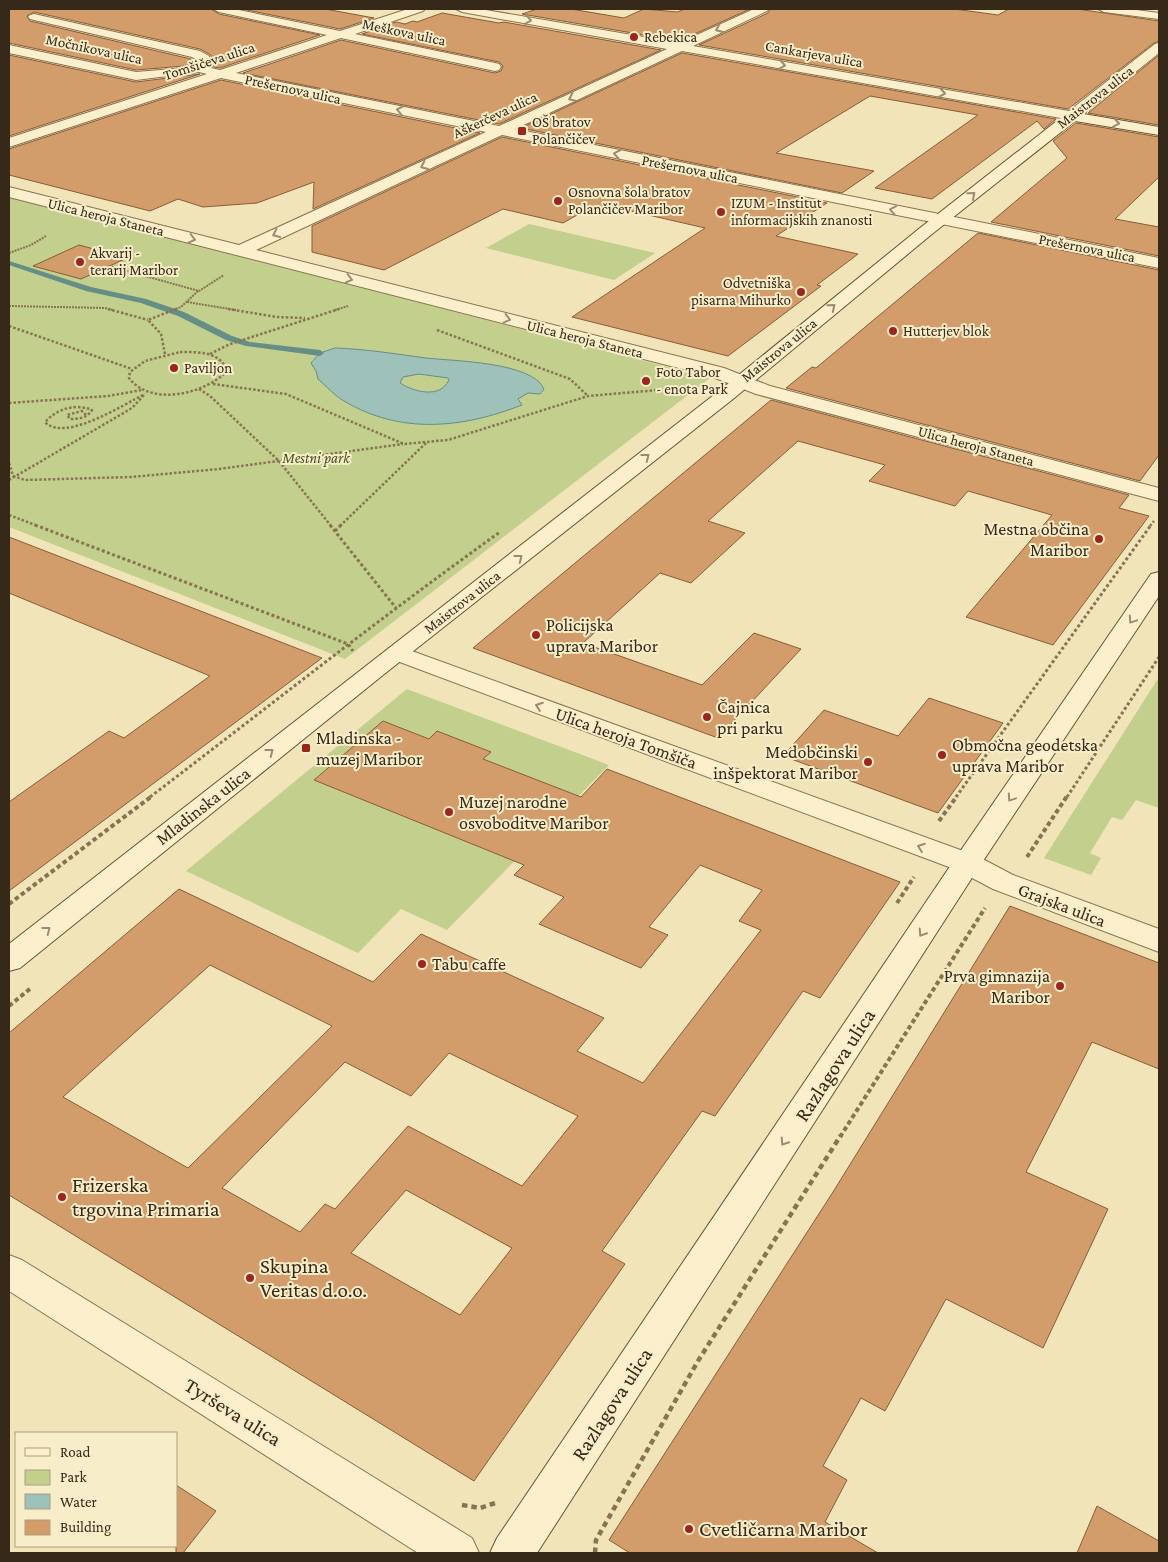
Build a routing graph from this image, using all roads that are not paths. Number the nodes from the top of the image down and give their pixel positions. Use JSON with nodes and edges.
{"nodes":[{"id":1,"x":219,"y":9,"type":"edge"},
{"id":2,"x":419,"y":9,"type":"edge"},
{"id":3,"x":462,"y":9,"type":"edge"},
{"id":4,"x":763,"y":9,"type":"edge"},
{"id":5,"x":1104,"y":9,"type":"edge"},
{"id":6,"x":1159,"y":16,"type":"edge"},
{"id":7,"x":34,"y":17,"type":"dead end"},
{"id":8,"x":338,"y":35,"type":"junction"},
{"id":9,"x":682,"y":47,"type":"junction"},
{"id":10,"x":1159,"y":47,"type":"edge"},
{"id":11,"x":9,"y":49,"type":"edge"},
{"id":12,"x":495,"y":67,"type":"dead end"},
{"id":13,"x":202,"y":69,"type":"junction"},
{"id":14,"x":221,"y":74,"type":"junction"},
{"id":15,"x":1072,"y":116,"type":"junction"},
{"id":16,"x":500,"y":131,"type":"junction"},
{"id":17,"x":1159,"y":131,"type":"edge"},
{"id":18,"x":9,"y":144,"type":"edge"},
{"id":19,"x":9,"y":192,"type":"edge"},
{"id":20,"x":941,"y":220,"type":"junction"},
{"id":21,"x":240,"y":251,"type":"junction"},
{"id":22,"x":1159,"y":263,"type":"edge"},
{"id":23,"x":740,"y":382,"type":"junction"},
{"id":24,"x":1159,"y":494,"type":"edge"},
{"id":25,"x":1159,"y":579,"type":"edge"},
{"id":26,"x":398,"y":653,"type":"junction"},
{"id":27,"x":967,"y":863,"type":"junction"},
{"id":28,"x":1159,"y":941,"type":"edge"},
{"id":29,"x":9,"y":960,"type":"edge"},
{"id":30,"x":9,"y":1271,"type":"edge"},
{"id":31,"x":457,"y":1553,"type":"edge"},
{"id":32,"x":512,"y":1553,"type":"edge"}],
"edges":[{"from":1,"to":8,"type":"street","name":"Meškova ulica"},
{"from":2,"to":8,"type":"street","name":"Tomšičeva ulica"},
{"from":3,"to":9,"type":"street","name":"Cankarjeva ulica","one_way":true},
{"from":4,"to":9,"type":"street","name":"Aškerčeva ulica","one_way":true},
{"from":5,"to":6,"type":"street"},
{"from":7,"to":13,"type":"street"},
{"from":8,"to":12,"type":"street","name":"Meškova ulica"},
{"from":8,"to":14,"type":"street","name":"Tomšičeva ulica"},
{"from":9,"to":15,"type":"street","name":"Cankarjeva ulica","one_way":true},
{"from":9,"to":16,"type":"street","name":"Aškerčeva ulica","one_way":true},
{"from":10,"to":15,"type":"street","name":"Maistrova ulica"},
{"from":11,"to":13,"type":"street","name":"Močnikova ulica"},
{"from":13,"to":14,"type":"street","name":"Prešernova ulica"},
{"from":16,"to":14,"type":"street","name":"Prešernova ulica","one_way":true},
{"from":14,"to":18,"type":"street","name":"Tomšičeva ulica"},
{"from":15,"to":17,"type":"street","name":"Cankarjeva ulica","one_way":true},
{"from":20,"to":15,"type":"street","name":"Maistrova ulica","one_way":true},
{"from":20,"to":16,"type":"street","name":"Prešernova ulica","one_way":true},
{"from":16,"to":21,"type":"street","name":"Aškerčeva ulica","one_way":true},
{"from":19,"to":21,"type":"street","name":"Ulica heroja Staneta","one_way":true},
{"from":20,"to":22,"type":"street","name":"Prešernova ulica"},
{"from":23,"to":20,"type":"street","name":"Maistrova ulica","one_way":true},
{"from":21,"to":23,"type":"street","name":"Ulica heroja Staneta","one_way":true},
{"from":23,"to":24,"type":"street","name":"Ulica heroja Staneta"},
{"from":26,"to":23,"type":"street","name":"Maistrova ulica","one_way":true},
{"from":25,"to":27,"type":"street","name":"Razlagova ulica","one_way":true},
{"from":27,"to":26,"type":"street","name":"Ulica heroja Tomšiča","one_way":true},
{"from":29,"to":26,"type":"street","name":"Mladinska ulica","one_way":true},
{"from":27,"to":28,"type":"street","name":"Grajska ulica"},
{"from":27,"to":32,"type":"street","name":"Razlagova ulica","one_way":true},
{"from":30,"to":31,"type":"street","name":"Tyrševa ulica"}]}
